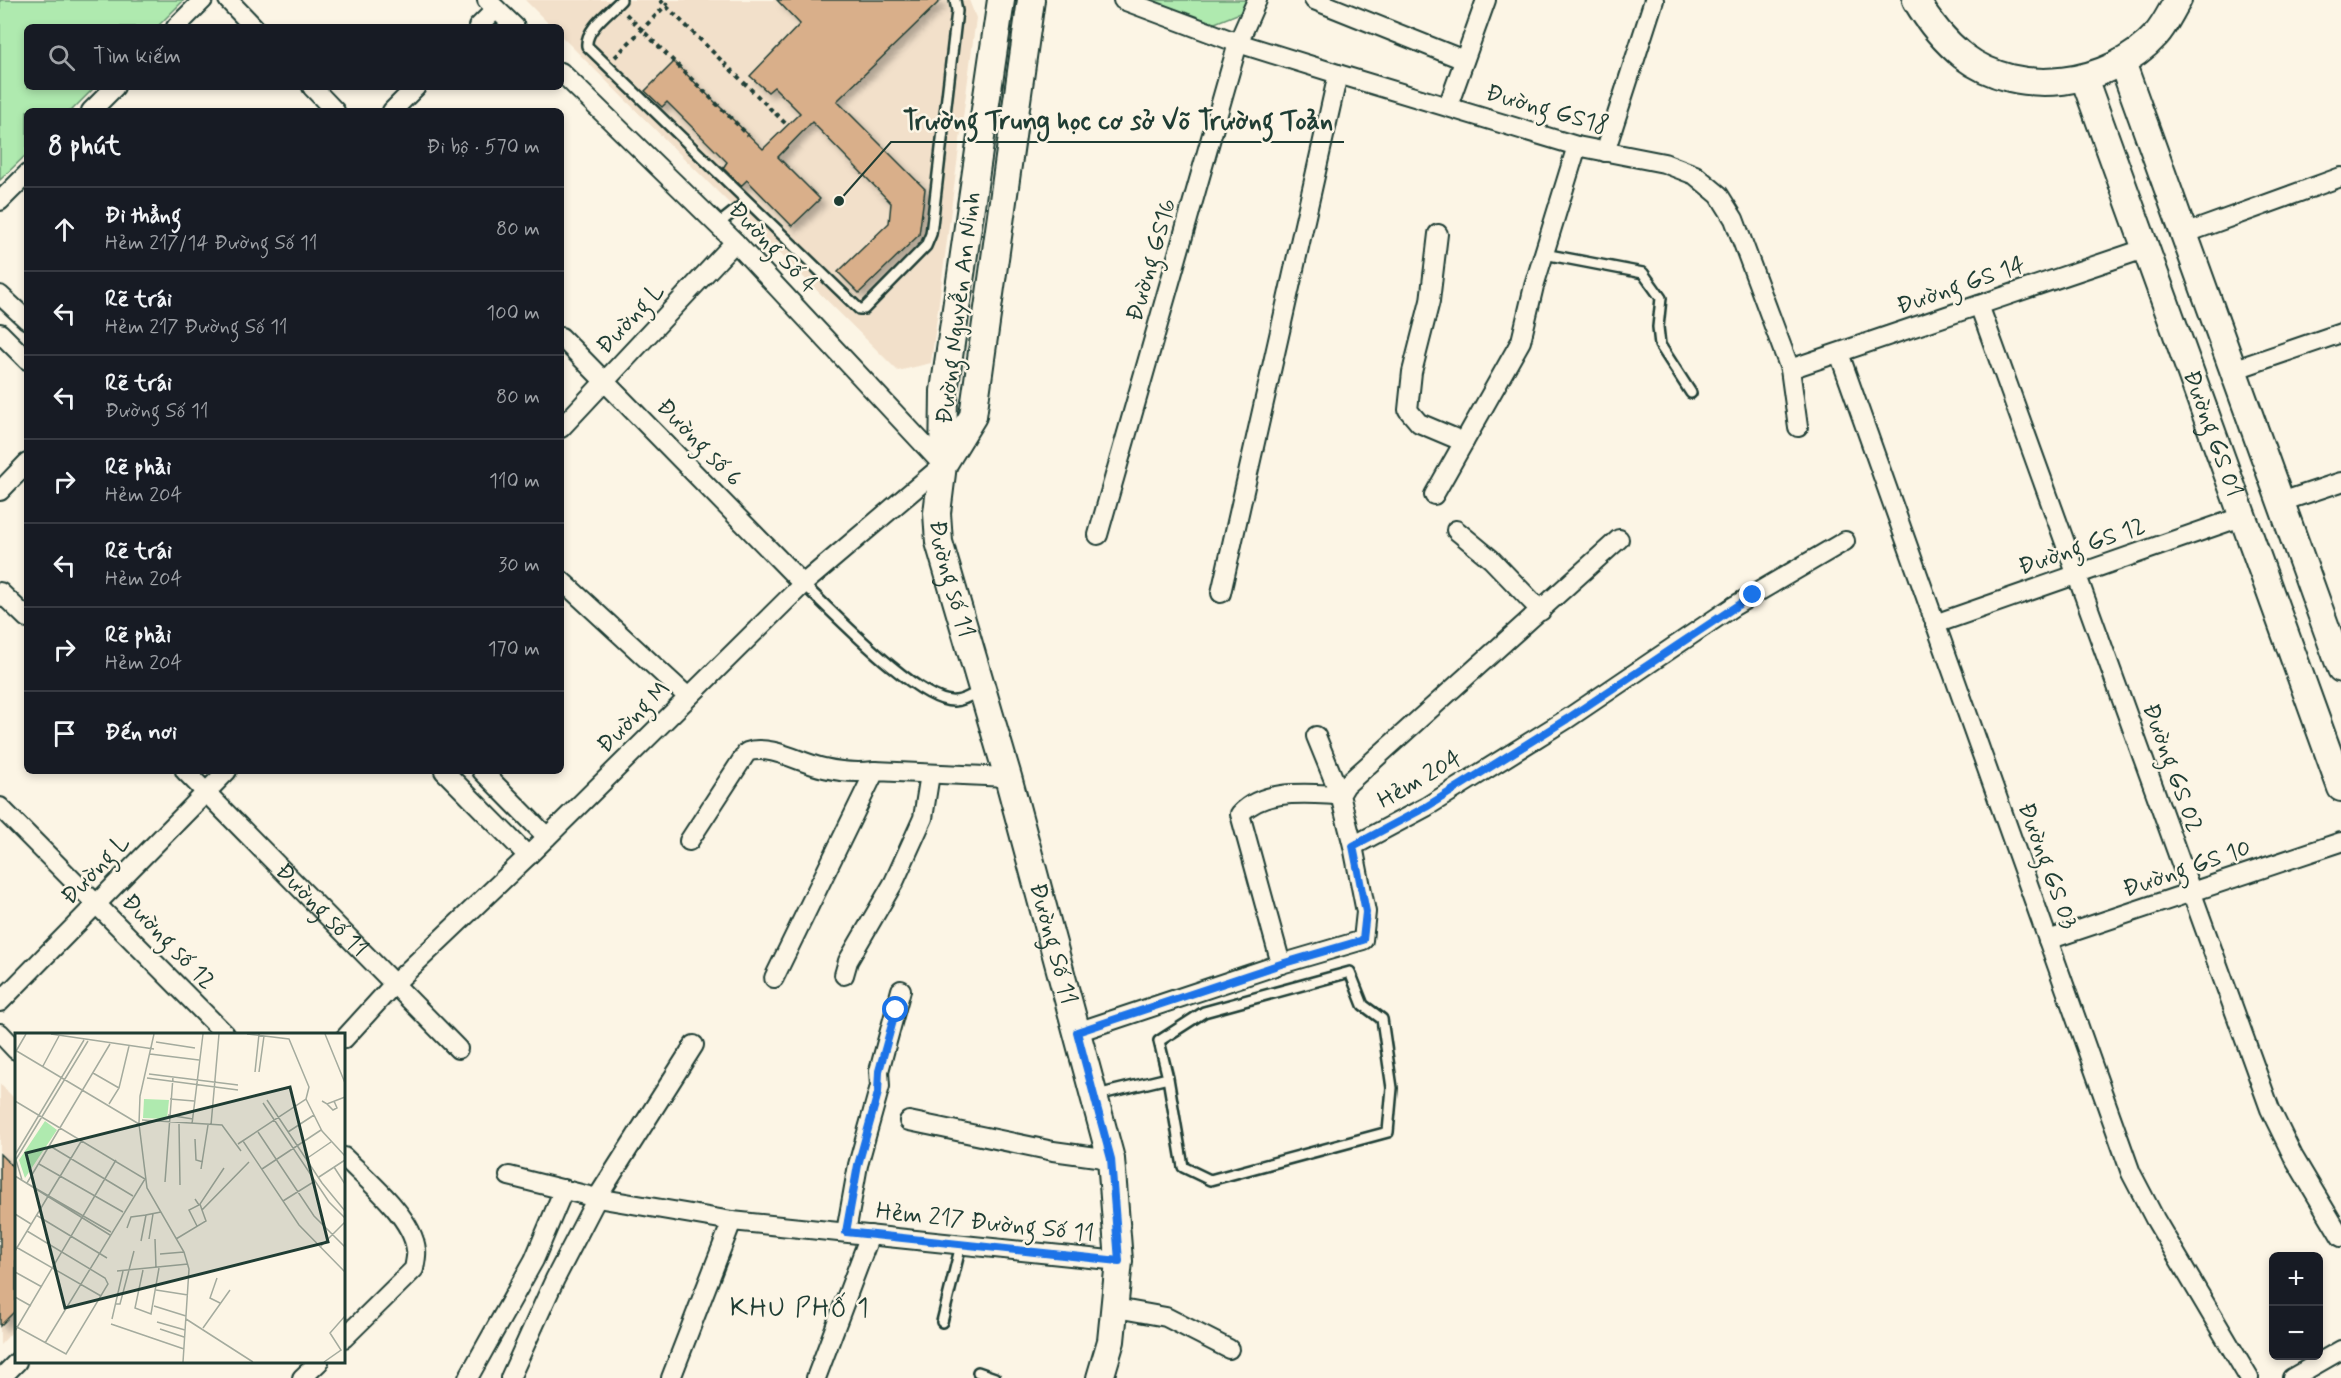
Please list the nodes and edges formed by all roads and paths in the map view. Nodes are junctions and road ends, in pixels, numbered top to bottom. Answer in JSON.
{"nodes":[{"id":1,"x":203,"y":0,"type":"edge"},
{"id":2,"x":228,"y":0,"type":"edge"},
{"id":3,"x":660,"y":0,"type":"edge"},
{"id":4,"x":671,"y":0,"type":"edge"},
{"id":5,"x":955,"y":0,"type":"edge"},
{"id":6,"x":1001,"y":0,"type":"edge"},
{"id":7,"x":1030,"y":0,"type":"edge"},
{"id":8,"x":1123,"y":0,"type":"edge"},
{"id":9,"x":1257,"y":0,"type":"edge"},
{"id":10,"x":1314,"y":0,"type":"edge"},
{"id":11,"x":1486,"y":0,"type":"edge"},
{"id":12,"x":1654,"y":0,"type":"edge"},
{"id":13,"x":1916,"y":0,"type":"edge"},
{"id":14,"x":2178,"y":0,"type":"edge"},
{"id":15,"x":619,"y":2,"type":"edge"},
{"id":16,"x":492,"y":4,"type":"edge"},
{"id":17,"x":666,"y":5,"type":"junction"},
{"id":18,"x":179,"y":24,"type":"edge"},
{"id":19,"x":251,"y":24,"type":"edge"},
{"id":20,"x":480,"y":24,"type":"edge"},
{"id":21,"x":512,"y":24,"type":"edge"},
{"id":22,"x":641,"y":30,"type":"junction"},
{"id":23,"x":1238,"y":43,"type":"junction"},
{"id":24,"x":1464,"y":60,"type":"junction"},
{"id":25,"x":2122,"y":62,"type":"junction"},
{"id":26,"x":606,"y":66,"type":"junction"},
{"id":27,"x":1338,"y":74,"type":"junction"},
{"id":28,"x":564,"y":75,"type":"edge"},
{"id":29,"x":2084,"y":78,"type":"junction"},
{"id":30,"x":112,"y":90,"type":"edge"},
{"id":31,"x":315,"y":90,"type":"edge"},
{"id":32,"x":413,"y":90,"type":"edge"},
{"id":33,"x":1448,"y":106,"type":"junction"},
{"id":34,"x":94,"y":108,"type":"edge"},
{"id":35,"x":332,"y":108,"type":"edge"},
{"id":36,"x":395,"y":108,"type":"edge"},
{"id":37,"x":787,"y":125,"type":"dead end"},
{"id":38,"x":748,"y":135,"type":"dead end"},
{"id":39,"x":1576,"y":146,"type":"junction"},
{"id":40,"x":1605,"y":152,"type":"junction"},
{"id":41,"x":24,"y":177,"type":"edge"},
{"id":42,"x":2341,"y":177,"type":"edge"},
{"id":43,"x":0,"y":201,"type":"edge"},
{"id":44,"x":746,"y":202,"type":"junction"},
{"id":45,"x":717,"y":225,"type":"junction"},
{"id":46,"x":1438,"y":234,"type":"dead end"},
{"id":47,"x":2184,"y":234,"type":"junction"},
{"id":48,"x":735,"y":242,"type":"junction"},
{"id":49,"x":2147,"y":248,"type":"junction"},
{"id":50,"x":1544,"y":254,"type":"junction"},
{"id":51,"x":0,"y":295,"type":"edge"},
{"id":52,"x":1979,"y":305,"type":"junction"},
{"id":53,"x":24,"y":317,"type":"edge"},
{"id":54,"x":0,"y":333,"type":"edge"},
{"id":55,"x":2341,"y":333,"type":"edge"},
{"id":56,"x":564,"y":340,"type":"edge"},
{"id":57,"x":1839,"y":352,"type":"junction"},
{"id":58,"x":24,"y":357,"type":"edge"},
{"id":59,"x":1790,"y":369,"type":"junction"},
{"id":60,"x":2233,"y":370,"type":"junction"},
{"id":61,"x":606,"y":382,"type":"junction"},
{"id":62,"x":1691,"y":393,"type":"dead end"},
{"id":63,"x":564,"y":425,"type":"edge"},
{"id":64,"x":1798,"y":427,"type":"dead end"},
{"id":65,"x":1464,"y":442,"type":"junction"},
{"id":66,"x":943,"y":465,"type":"junction"},
{"id":67,"x":24,"y":466,"type":"edge"},
{"id":68,"x":2341,"y":482,"type":"edge"},
{"id":69,"x":0,"y":491,"type":"edge"},
{"id":70,"x":1434,"y":495,"type":"dead end"},
{"id":71,"x":2281,"y":502,"type":"junction"},
{"id":72,"x":2244,"y":516,"type":"junction"},
{"id":73,"x":1456,"y":530,"type":"dead end"},
{"id":74,"x":1098,"y":535,"type":"dead end"},
{"id":75,"x":1619,"y":539,"type":"dead end"},
{"id":76,"x":1845,"y":541,"type":"dead end"},
{"id":77,"x":2077,"y":575,"type":"junction"},
{"id":78,"x":564,"y":583,"type":"edge"},
{"id":79,"x":803,"y":584,"type":"junction"},
{"id":80,"x":0,"y":592,"type":"edge"},
{"id":81,"x":1221,"y":593,"type":"dead end"},
{"id":82,"x":1541,"y":611,"type":"junction"},
{"id":83,"x":24,"y":615,"type":"edge"},
{"id":84,"x":1935,"y":624,"type":"junction"},
{"id":85,"x":2335,"y":633,"type":"edge"},
{"id":86,"x":2341,"y":669,"type":"edge"},
{"id":87,"x":983,"y":690,"type":"junction"},
{"id":88,"x":688,"y":697,"type":"junction"},
{"id":89,"x":1316,"y":736,"type":"dead end"},
{"id":90,"x":875,"y":771,"type":"junction"},
{"id":91,"x":188,"y":774,"type":"edge"},
{"id":92,"x":223,"y":774,"type":"edge"},
{"id":93,"x":447,"y":774,"type":"edge"},
{"id":94,"x":485,"y":774,"type":"edge"},
{"id":95,"x":930,"y":774,"type":"junction"},
{"id":96,"x":1008,"y":777,"type":"junction"},
{"id":97,"x":2341,"y":788,"type":"edge"},
{"id":98,"x":206,"y":792,"type":"junction"},
{"id":99,"x":1340,"y":795,"type":"junction"},
{"id":100,"x":0,"y":807,"type":"edge"},
{"id":101,"x":546,"y":837,"type":"junction"},
{"id":102,"x":689,"y":841,"type":"dead end"},
{"id":103,"x":2341,"y":842,"type":"edge"},
{"id":104,"x":1353,"y":846,"type":"junction"},
{"id":105,"x":528,"y":856,"type":"junction"},
{"id":106,"x":2192,"y":892,"type":"junction"},
{"id":107,"x":98,"y":903,"type":"junction"},
{"id":108,"x":2048,"y":940,"type":"junction"},
{"id":109,"x":1281,"y":964,"type":"junction"},
{"id":110,"x":844,"y":975,"type":"dead end"},
{"id":111,"x":774,"y":978,"type":"dead end"},
{"id":112,"x":394,"y":984,"type":"junction"},
{"id":113,"x":901,"y":990,"type":"dead end"},
{"id":114,"x":0,"y":1002,"type":"edge"},
{"id":115,"x":1077,"y":1032,"type":"junction"},
{"id":116,"x":0,"y":1033,"type":"edge"},
{"id":117,"x":223,"y":1033,"type":"edge"},
{"id":118,"x":345,"y":1038,"type":"edge"},
{"id":119,"x":694,"y":1045,"type":"dead end"},
{"id":120,"x":15,"y":1049,"type":"edge"},
{"id":121,"x":458,"y":1049,"type":"dead end"},
{"id":122,"x":1168,"y":1078,"type":"junction"},
{"id":123,"x":1094,"y":1095,"type":"junction"},
{"id":124,"x":909,"y":1121,"type":"dead end"},
{"id":125,"x":345,"y":1158,"type":"edge"},
{"id":126,"x":1111,"y":1159,"type":"junction"},
{"id":127,"x":509,"y":1176,"type":"dead end"},
{"id":128,"x":564,"y":1189,"type":"junction"},
{"id":129,"x":597,"y":1198,"type":"junction"},
{"id":130,"x":732,"y":1221,"type":"junction"},
{"id":131,"x":846,"y":1232,"type":"junction"},
{"id":132,"x":870,"y":1235,"type":"junction"},
{"id":133,"x":2341,"y":1237,"type":"edge"},
{"id":134,"x":961,"y":1245,"type":"junction"},
{"id":135,"x":1119,"y":1261,"type":"junction"},
{"id":136,"x":1116,"y":1308,"type":"junction"},
{"id":137,"x":942,"y":1322,"type":"dead end"},
{"id":138,"x":345,"y":1337,"type":"edge"},
{"id":139,"x":1228,"y":1349,"type":"dead end"},
{"id":140,"x":2341,"y":1350,"type":"edge"},
{"id":141,"x":16,"y":1363,"type":"edge"},
{"id":142,"x":318,"y":1363,"type":"edge"},
{"id":143,"x":978,"y":1372,"type":"dead end"},
{"id":144,"x":1,"y":1378,"type":"edge"},
{"id":145,"x":302,"y":1378,"type":"edge"},
{"id":146,"x":468,"y":1378,"type":"edge"},
{"id":147,"x":510,"y":1378,"type":"edge"},
{"id":148,"x":671,"y":1378,"type":"edge"},
{"id":149,"x":816,"y":1378,"type":"edge"},
{"id":150,"x":994,"y":1378,"type":"edge"},
{"id":151,"x":1100,"y":1378,"type":"edge"},
{"id":152,"x":2249,"y":1378,"type":"edge"},
{"id":153,"x":2292,"y":1378,"type":"edge"}],
"edges":[{"from":1,"to":18,"type":"street"},
{"from":2,"to":19,"type":"street"},
{"from":3,"to":17,"type":"path"},
{"from":4,"to":17,"type":"path"},
{"from":5,"to":44,"type":"lane"},
{"from":6,"to":66,"type":"main road","name":"Đường Nguyễn An Ninh"},
{"from":7,"to":66,"type":"main road","name":"Đường Nguyễn An Ninh"},
{"from":8,"to":23,"type":"street","name":"Đường GS18"},
{"from":9,"to":23,"type":"street","name":"Đường GS16"},
{"from":10,"to":24,"type":"street"},
{"from":11,"to":24,"type":"street"},
{"from":12,"to":40,"type":"street"},
{"from":13,"to":29,"type":"main road"},
{"from":14,"to":25,"type":"main road"},
{"from":15,"to":22,"type":"path"},
{"from":15,"to":26,"type":"lane"},
{"from":16,"to":20,"type":"street"},
{"from":16,"to":21,"type":"street"},
{"from":17,"to":22,"type":"path"},
{"from":17,"to":37,"type":"path"},
{"from":22,"to":26,"type":"path"},
{"from":22,"to":38,"type":"path"},
{"from":23,"to":27,"type":"street","name":"Đường GS18"},
{"from":23,"to":74,"type":"street","name":"Đường GS16"},
{"from":24,"to":33,"type":"street"},
{"from":25,"to":29,"type":"main road"},
{"from":25,"to":47,"type":"main road","name":"Đường GS 01"},
{"from":26,"to":44,"type":"lane"},
{"from":27,"to":33,"type":"street","name":"Đường GS18"},
{"from":27,"to":81,"type":"street"},
{"from":28,"to":45,"type":"street","name":"Đường Số 4"},
{"from":29,"to":49,"type":"main road","name":"Đường GS 01"},
{"from":30,"to":34,"type":"street"},
{"from":31,"to":35,"type":"street"},
{"from":32,"to":36,"type":"street"},
{"from":33,"to":39,"type":"street","name":"Đường GS18"},
{"from":39,"to":40,"type":"street","name":"Đường GS18"},
{"from":39,"to":50,"type":"street"},
{"from":40,"to":59,"type":"street","name":"Đường GS18"},
{"from":41,"to":43,"type":"street"},
{"from":42,"to":47,"type":"street"},
{"from":44,"to":45,"type":"lane"},
{"from":45,"to":48,"type":"street","name":"Đường Số 4"},
{"from":46,"to":65,"type":"street"},
{"from":47,"to":49,"type":"main road"},
{"from":47,"to":60,"type":"main road","name":"Đường GS 01"},
{"from":48,"to":61,"type":"street","name":"Đường L"},
{"from":48,"to":66,"type":"street","name":"Đường Số 4"},
{"from":49,"to":52,"type":"street","name":"Đường GS 14"},
{"from":49,"to":72,"type":"main road","name":"Đường GS 01"},
{"from":50,"to":62,"type":"lane"},
{"from":50,"to":65,"type":"street"},
{"from":51,"to":53,"type":"street"},
{"from":52,"to":57,"type":"street","name":"Đường GS 14"},
{"from":52,"to":77,"type":"street","name":"Đường GS 02"},
{"from":54,"to":58,"type":"street"},
{"from":55,"to":60,"type":"street"},
{"from":56,"to":61,"type":"street","name":"Đường số 6"},
{"from":57,"to":59,"type":"street","name":"Đường GS 14"},
{"from":57,"to":84,"type":"street","name":"Đường GS 03"},
{"from":59,"to":64,"type":"street","name":"Đường GS18"},
{"from":60,"to":71,"type":"main road","name":"Đường GS 01"},
{"from":61,"to":63,"type":"street","name":"Đường L"},
{"from":61,"to":79,"type":"street","name":"Đường số 6"},
{"from":65,"to":70,"type":"street"},
{"from":66,"to":79,"type":"street","name":"Đường M"},
{"from":66,"to":87,"type":"main road","name":"Đường số 11"},
{"from":67,"to":69,"type":"street"},
{"from":68,"to":71,"type":"street"},
{"from":71,"to":72,"type":"main road"},
{"from":71,"to":85,"type":"main road","name":"Đường GS 01"},
{"from":72,"to":77,"type":"street","name":"Đường GS 12"},
{"from":72,"to":97,"type":"main road","name":"Đường GS 01"},
{"from":73,"to":82,"type":"street"},
{"from":75,"to":82,"type":"street"},
{"from":76,"to":104,"type":"street","name":"Hẻm 204"},
{"from":77,"to":84,"type":"street","name":"Đường GS 12"},
{"from":77,"to":106,"type":"street","name":"Đường GS 02"},
{"from":78,"to":88,"type":"street"},
{"from":79,"to":87,"type":"lane"},
{"from":79,"to":88,"type":"street","name":"Đường M"},
{"from":80,"to":83,"type":"street"},
{"from":82,"to":99,"type":"street"},
{"from":84,"to":108,"type":"street","name":"Đường GS 03"},
{"from":85,"to":86,"type":"main road","name":"Đường GS 01"},
{"from":87,"to":96,"type":"main road","name":"Đường Số 11"},
{"from":88,"to":101,"type":"street","name":"Đường M"},
{"from":89,"to":99,"type":"street"},
{"from":90,"to":95,"type":"street"},
{"from":90,"to":102,"type":"street"},
{"from":90,"to":111,"type":"street"},
{"from":91,"to":98,"type":"street","name":"Đường số 11"},
{"from":92,"to":98,"type":"street","name":"Đường L"},
{"from":93,"to":105,"type":"street"},
{"from":94,"to":101,"type":"street"},
{"from":95,"to":96,"type":"street"},
{"from":95,"to":110,"type":"street"},
{"from":96,"to":115,"type":"main road","name":"Đường Số 11"},
{"from":98,"to":107,"type":"street","name":"Đường L"},
{"from":98,"to":112,"type":"street","name":"Đường số 11"},
{"from":99,"to":104,"type":"street"},
{"from":99,"to":109,"type":"street"},
{"from":100,"to":107,"type":"street","name":"Đường số 12"},
{"from":101,"to":105,"type":"street","name":"Đường M"},
{"from":103,"to":106,"type":"street","name":"Đường GS 10"},
{"from":104,"to":109,"type":"street"},
{"from":105,"to":112,"type":"street","name":"Đường M"},
{"from":106,"to":108,"type":"street","name":"Đường GS 10"},
{"from":106,"to":133,"type":"street","name":"Đường GS 02"},
{"from":107,"to":114,"type":"street","name":"Đường L"},
{"from":107,"to":117,"type":"street","name":"Đường số 12"},
{"from":108,"to":152,"type":"street","name":"Đường GS 03"},
{"from":109,"to":115,"type":"street"},
{"from":112,"to":118,"type":"street","name":"Đường M"},
{"from":112,"to":121,"type":"street","name":"Đường số 11"},
{"from":113,"to":131,"type":"street"},
{"from":115,"to":123,"type":"main road","name":"Đường Số 11"},
{"from":116,"to":120,"type":"street"},
{"from":119,"to":129,"type":"street"},
{"from":122,"to":122,"type":"lane"},
{"from":122,"to":123,"type":"lane"},
{"from":123,"to":126,"type":"main road","name":"Đường Số 11"},
{"from":124,"to":126,"type":"street"},
{"from":125,"to":138,"type":"street"},
{"from":126,"to":135,"type":"main road","name":"Đường Số 11"},
{"from":127,"to":128,"type":"street","name":"Hẻm 217 Đường Số 11"},
{"from":128,"to":129,"type":"street","name":"Hẻm 217 Đường Số 11"},
{"from":128,"to":146,"type":"street"},
{"from":129,"to":130,"type":"street","name":"Hẻm 217 Đường Số 11"},
{"from":129,"to":147,"type":"street"},
{"from":130,"to":131,"type":"street","name":"Hẻm 217 Đường Số 11"},
{"from":130,"to":148,"type":"street"},
{"from":131,"to":132,"type":"street","name":"Hẻm 217 Đường Số 11"},
{"from":132,"to":134,"type":"street","name":"Hẻm 217 Đường Số 11"},
{"from":132,"to":149,"type":"street"},
{"from":134,"to":135,"type":"street","name":"Hẻm 217 Đường Số 11"},
{"from":134,"to":137,"type":"lane"},
{"from":135,"to":136,"type":"main road","name":"Đường Số 11"},
{"from":136,"to":139,"type":"street"},
{"from":136,"to":151,"type":"main road","name":"Đường Số 11"},
{"from":140,"to":153,"type":"street"},
{"from":141,"to":144,"type":"street"},
{"from":142,"to":145,"type":"street"},
{"from":143,"to":150,"type":"lane"}]}
